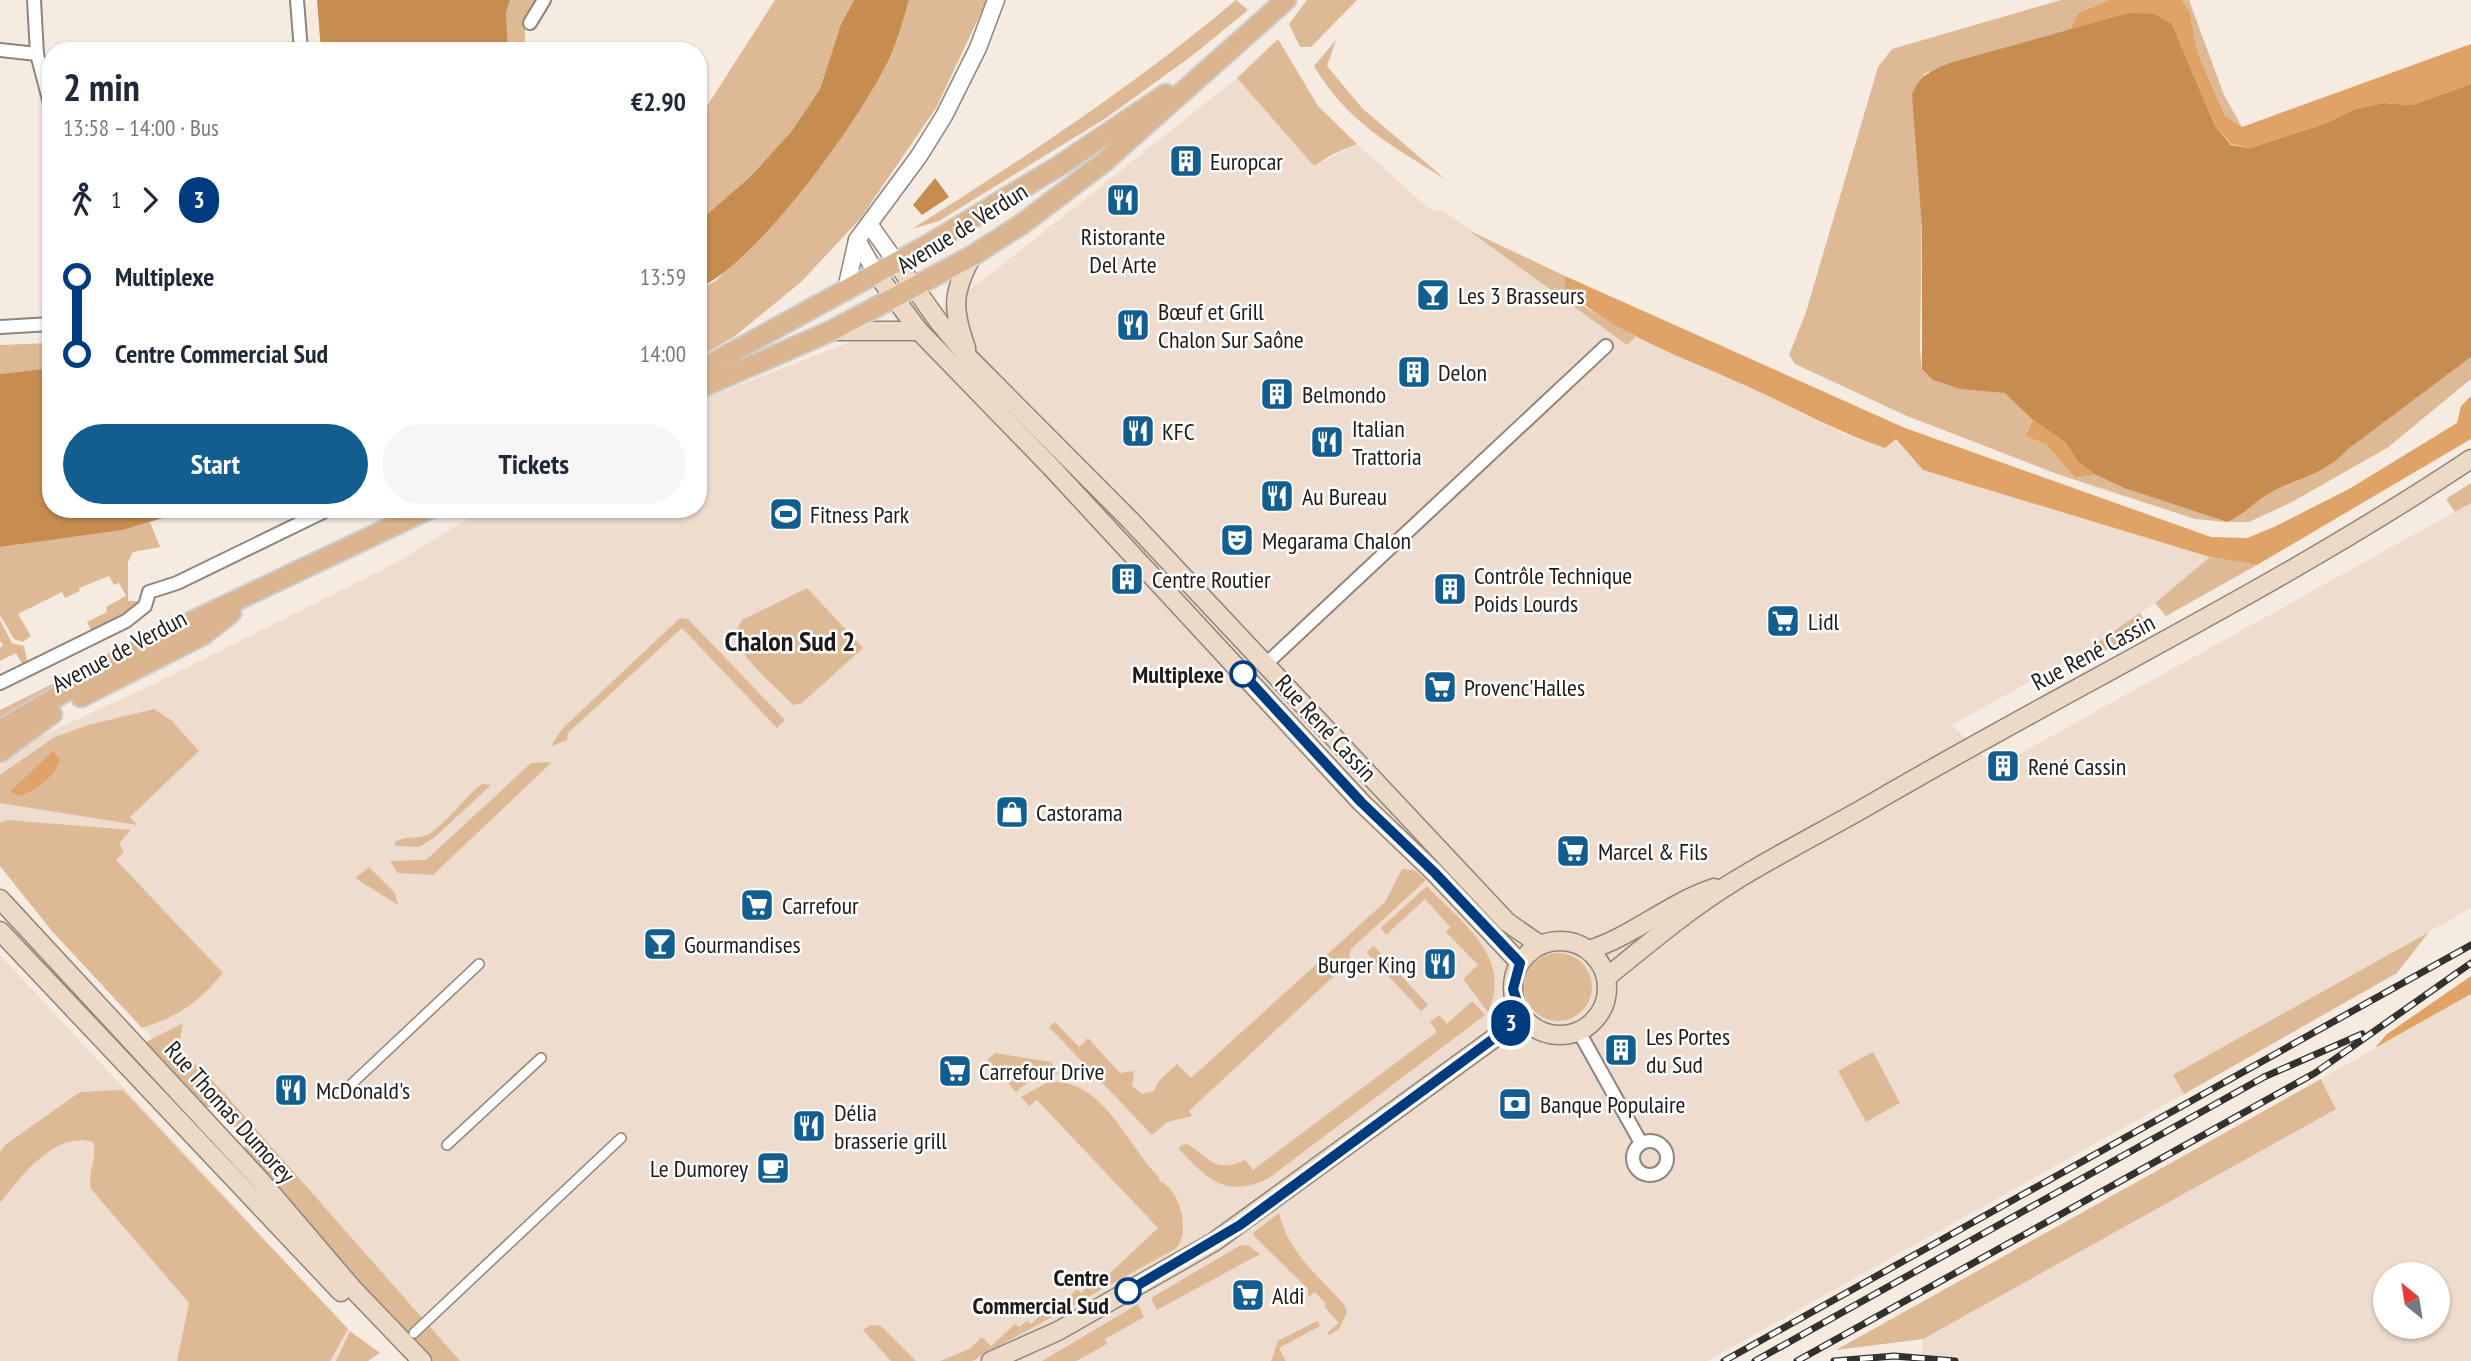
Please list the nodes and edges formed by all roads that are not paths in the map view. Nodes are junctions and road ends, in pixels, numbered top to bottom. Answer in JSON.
{"nodes":[{"id":1,"x":34,"y":0,"type":"edge"},
{"id":2,"x":297,"y":0,"type":"edge"},
{"id":3,"x":544,"y":0,"type":"edge"},
{"id":4,"x":996,"y":0,"type":"edge"},
{"id":5,"x":1275,"y":3,"type":"edge"},
{"id":6,"x":530,"y":23,"type":"dead end"},
{"id":7,"x":300,"y":42,"type":"edge"},
{"id":8,"x":0,"y":50,"type":"edge"},
{"id":9,"x":37,"y":54,"type":"junction"},
{"id":10,"x":1219,"y":58,"type":"junction"},
{"id":11,"x":42,"y":73,"type":"edge"},
{"id":12,"x":869,"y":224,"type":"junction"},
{"id":13,"x":857,"y":240,"type":"junction"},
{"id":14,"x":972,"y":256,"type":"junction"},
{"id":15,"x":896,"y":262,"type":"junction"},
{"id":16,"x":876,"y":273,"type":"junction"},
{"id":17,"x":914,"y":288,"type":"junction"},
{"id":18,"x":846,"y":289,"type":"junction"},
{"id":19,"x":894,"y":298,"type":"junction"},
{"id":20,"x":42,"y":325,"type":"edge"},
{"id":21,"x":0,"y":327,"type":"edge"},
{"id":22,"x":831,"y":331,"type":"junction"},
{"id":23,"x":919,"y":331,"type":"junction"},
{"id":24,"x":1606,"y":346,"type":"dead end"},
{"id":25,"x":969,"y":358,"type":"junction"},
{"id":26,"x":707,"y":366,"type":"edge"},
{"id":27,"x":707,"y":385,"type":"edge"},
{"id":28,"x":2471,"y":458,"type":"edge"},
{"id":29,"x":1051,"y":467,"type":"junction"},
{"id":30,"x":310,"y":518,"type":"edge"},
{"id":31,"x":410,"y":518,"type":"edge"},
{"id":32,"x":1130,"y":520,"type":"junction"},
{"id":33,"x":260,"y":591,"type":"junction"},
{"id":34,"x":1202,"y":630,"type":"junction"},
{"id":35,"x":1265,"y":665,"type":"junction"},
{"id":36,"x":0,"y":683,"type":"edge"},
{"id":37,"x":0,"y":730,"type":"edge"},
{"id":38,"x":0,"y":752,"type":"edge"},
{"id":39,"x":1734,"y":882,"type":"junction"},
{"id":40,"x":0,"y":899,"type":"edge"},
{"id":41,"x":0,"y":931,"type":"edge"},
{"id":42,"x":1540,"y":945,"type":"junction"},
{"id":43,"x":1589,"y":950,"type":"junction"},
{"id":44,"x":1520,"y":963,"type":"junction"},
{"id":45,"x":479,"y":964,"type":"dead end"},
{"id":46,"x":1607,"y":978,"type":"junction"},
{"id":47,"x":1521,"y":1014,"type":"junction"},
{"id":48,"x":1578,"y":1032,"type":"junction"},
{"id":49,"x":541,"y":1058,"type":"dead end"},
{"id":50,"x":341,"y":1094,"type":"dead end"},
{"id":51,"x":621,"y":1138,"type":"dead end"},
{"id":52,"x":1640,"y":1143,"type":"dead end"},
{"id":53,"x":447,"y":1145,"type":"dead end"},
{"id":54,"x":1058,"y":1331,"type":"junction"},
{"id":55,"x":414,"y":1333,"type":"dead end"},
{"id":56,"x":407,"y":1361,"type":"edge"},
{"id":57,"x":422,"y":1361,"type":"edge"},
{"id":58,"x":991,"y":1361,"type":"edge"},
{"id":59,"x":1017,"y":1361,"type":"edge"}],
"edges":[{"from":1,"to":9,"type":"street"},
{"from":2,"to":7,"type":"street"},
{"from":3,"to":6,"type":"street"},
{"from":4,"to":12,"type":"street"},
{"from":5,"to":10,"type":"main road","name":"Avenue de Verdun"},
{"from":8,"to":9,"type":"street"},
{"from":9,"to":11,"type":"street"},
{"from":10,"to":14,"type":"main road","name":"Avenue de Verdun"},
{"from":10,"to":15,"type":"main road","name":"Avenue de Verdun"},
{"from":12,"to":13,"type":"street"},
{"from":12,"to":15,"type":"street"},
{"from":13,"to":16,"type":"street"},
{"from":13,"to":18,"type":"street"},
{"from":14,"to":17,"type":"main road","name":"Avenue de Verdun"},
{"from":14,"to":25,"type":"main road"},
{"from":15,"to":16,"type":"main road","name":"Avenue de Verdun"},
{"from":15,"to":17,"type":"main road","name":"Rue René Cassin"},
{"from":16,"to":18,"type":"main road","name":"Avenue de Verdun"},
{"from":16,"to":19,"type":"main road","name":"Rue René Cassin"},
{"from":17,"to":19,"type":"main road","name":"Avenue de Verdun"},
{"from":17,"to":25,"type":"main road","name":"Rue René Cassin"},
{"from":18,"to":26,"type":"main road","name":"Avenue de Verdun"},
{"from":19,"to":22,"type":"main road","name":"Avenue de Verdun"},
{"from":19,"to":23,"type":"main road","name":"Rue René Cassin"},
{"from":20,"to":21,"type":"street"},
{"from":22,"to":23,"type":"main road"},
{"from":22,"to":27,"type":"main road","name":"Avenue de Verdun"},
{"from":23,"to":29,"type":"main road","name":"Rue René Cassin"},
{"from":24,"to":35,"type":"street"},
{"from":25,"to":32,"type":"main road","name":"Rue René Cassin"},
{"from":28,"to":39,"type":"main road","name":"Rue René Cassin"},
{"from":29,"to":32,"type":"main road"},
{"from":29,"to":34,"type":"main road","name":"Rue René Cassin"},
{"from":30,"to":36,"type":"street"},
{"from":31,"to":33,"type":"main road","name":"Avenue de Verdun"},
{"from":32,"to":35,"type":"main road","name":"Rue René Cassin"},
{"from":33,"to":37,"type":"main road","name":"Avenue de Verdun"},
{"from":33,"to":38,"type":"main road","name":"Avenue de Verdun"},
{"from":34,"to":35,"type":"main road"},
{"from":34,"to":44,"type":"main road","name":"Rue René Cassin"},
{"from":35,"to":42,"type":"main road","name":"Rue René Cassin"},
{"from":39,"to":43,"type":"main road","name":"Rue René Cassin"},
{"from":39,"to":46,"type":"main road","name":"Rue René Cassin"},
{"from":40,"to":57,"type":"main road","name":"Rue Thomas Dumorey"},
{"from":41,"to":56,"type":"main road","name":"Rue Thomas Dumorey"},
{"from":42,"to":43,"type":"main road"},
{"from":42,"to":44,"type":"main road"},
{"from":43,"to":46,"type":"main road"},
{"from":44,"to":47,"type":"main road"},
{"from":45,"to":50,"type":"street"},
{"from":46,"to":48,"type":"main road"},
{"from":47,"to":48,"type":"main road"},
{"from":47,"to":54,"type":"main road"},
{"from":48,"to":52,"type":"street"},
{"from":49,"to":53,"type":"street"},
{"from":51,"to":55,"type":"street"},
{"from":54,"to":58,"type":"main road"},
{"from":54,"to":59,"type":"main road"}]}
